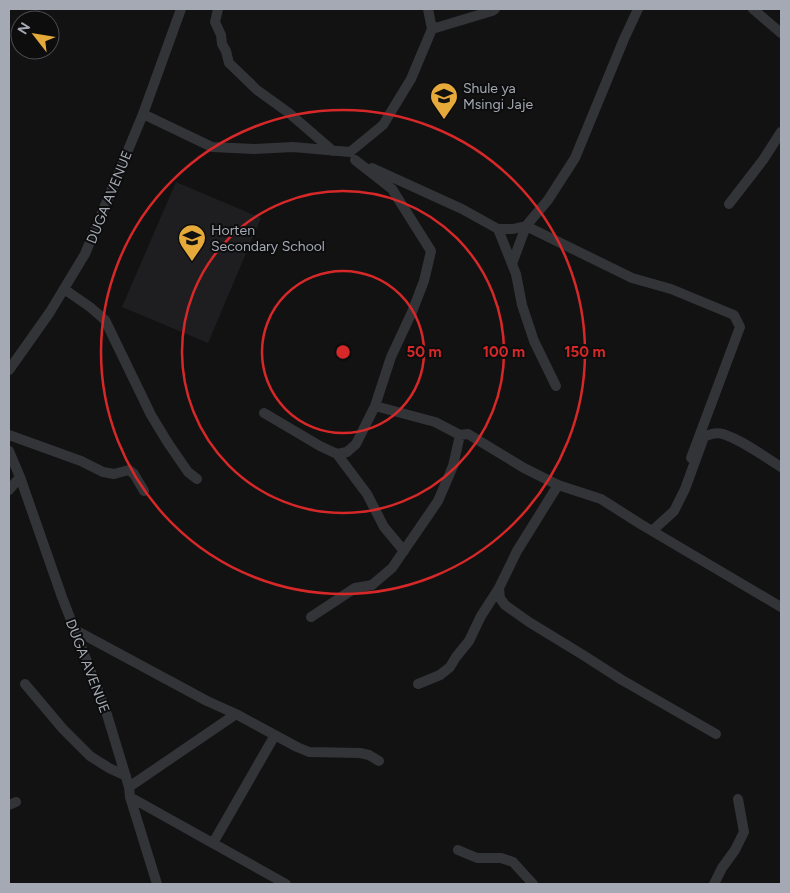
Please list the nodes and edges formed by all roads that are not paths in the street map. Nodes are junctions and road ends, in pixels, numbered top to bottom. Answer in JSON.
{"nodes":[{"id":1,"x":182,"y":9,"type":"edge"},
{"id":2,"x":218,"y":9,"type":"edge"},
{"id":3,"x":428,"y":9,"type":"edge"},
{"id":4,"x":495,"y":9,"type":"edge"},
{"id":5,"x":638,"y":9,"type":"edge"},
{"id":6,"x":753,"y":9,"type":"edge"},
{"id":7,"x":432,"y":29,"type":"junction"},
{"id":8,"x":781,"y":33,"type":"edge"},
{"id":9,"x":143,"y":114,"type":"junction"},
{"id":10,"x":781,"y":132,"type":"edge"},
{"id":11,"x":334,"y":151,"type":"junction"},
{"id":12,"x":352,"y":156,"type":"junction"},
{"id":13,"x":729,"y":204,"type":"dead end"},
{"id":14,"x":526,"y":226,"type":"junction"},
{"id":15,"x":498,"y":229,"type":"junction"},
{"id":16,"x":512,"y":264,"type":"junction"},
{"id":17,"x":64,"y":289,"type":"junction"},
{"id":18,"x":9,"y":370,"type":"edge"},
{"id":19,"x":556,"y":386,"type":"dead end"},
{"id":20,"x":375,"y":406,"type":"junction"},
{"id":21,"x":264,"y":413,"type":"dead end"},
{"id":22,"x":9,"y":435,"type":"edge"},
{"id":23,"x":460,"y":435,"type":"junction"},
{"id":24,"x":9,"y":452,"type":"edge"},
{"id":25,"x":337,"y":454,"type":"junction"},
{"id":26,"x":691,"y":458,"type":"dead end"},
{"id":27,"x":781,"y":467,"type":"edge"},
{"id":28,"x":20,"y":477,"type":"junction"},
{"id":29,"x":197,"y":479,"type":"dead end"},
{"id":30,"x":558,"y":484,"type":"junction"},
{"id":31,"x":9,"y":490,"type":"edge"},
{"id":32,"x":144,"y":491,"type":"dead end"},
{"id":33,"x":652,"y":531,"type":"junction"},
{"id":34,"x":404,"y":550,"type":"junction"},
{"id":35,"x":499,"y":588,"type":"junction"},
{"id":36,"x":781,"y":606,"type":"edge"},
{"id":37,"x":311,"y":617,"type":"dead end"},
{"id":38,"x":75,"y":630,"type":"junction"},
{"id":39,"x":25,"y":684,"type":"dead end"},
{"id":40,"x":418,"y":684,"type":"dead end"},
{"id":41,"x":236,"y":714,"type":"junction"},
{"id":42,"x":716,"y":734,"type":"dead end"},
{"id":43,"x":275,"y":735,"type":"junction"},
{"id":44,"x":379,"y":761,"type":"dead end"},
{"id":45,"x":126,"y":776,"type":"junction"},
{"id":46,"x":129,"y":792,"type":"junction"},
{"id":47,"x":738,"y":799,"type":"dead end"},
{"id":48,"x":213,"y":843,"type":"junction"},
{"id":49,"x":458,"y":850,"type":"dead end"},
{"id":50,"x":157,"y":884,"type":"edge"},
{"id":51,"x":286,"y":884,"type":"edge"},
{"id":52,"x":533,"y":884,"type":"edge"},
{"id":53,"x":714,"y":884,"type":"edge"}],
"edges":[{"from":1,"to":9,"type":"street","name":"DUGA AVENUE"},
{"from":2,"to":11,"type":"street"},
{"from":3,"to":7,"type":"street"},
{"from":4,"to":7,"type":"street"},
{"from":5,"to":14,"type":"street"},
{"from":6,"to":8,"type":"street"},
{"from":7,"to":12,"type":"street"},
{"from":9,"to":11,"type":"street"},
{"from":9,"to":17,"type":"street","name":"DUGA AVENUE"},
{"from":10,"to":13,"type":"street"},
{"from":11,"to":12,"type":"street"},
{"from":12,"to":15,"type":"street"},
{"from":12,"to":20,"type":"street"},
{"from":14,"to":15,"type":"street"},
{"from":14,"to":16,"type":"street"},
{"from":14,"to":26,"type":"street"},
{"from":15,"to":16,"type":"street"},
{"from":16,"to":19,"type":"street"},
{"from":17,"to":18,"type":"street","name":"DUGA AVENUE"},
{"from":17,"to":29,"type":"street"},
{"from":20,"to":23,"type":"street"},
{"from":20,"to":25,"type":"street"},
{"from":21,"to":25,"type":"street"},
{"from":22,"to":32,"type":"street"},
{"from":23,"to":30,"type":"street"},
{"from":23,"to":34,"type":"street"},
{"from":24,"to":28,"type":"street","name":"DUGA AVENUE"},
{"from":25,"to":34,"type":"street"},
{"from":27,"to":33,"type":"street"},
{"from":28,"to":31,"type":"street"},
{"from":28,"to":38,"type":"street","name":"DUGA AVENUE"},
{"from":30,"to":33,"type":"street"},
{"from":30,"to":35,"type":"street"},
{"from":33,"to":36,"type":"street"},
{"from":34,"to":37,"type":"street"},
{"from":35,"to":40,"type":"street"},
{"from":35,"to":42,"type":"street"},
{"from":38,"to":41,"type":"street"},
{"from":38,"to":45,"type":"street","name":"DUGA AVENUE"},
{"from":39,"to":45,"type":"street"},
{"from":41,"to":43,"type":"street"},
{"from":41,"to":46,"type":"street"},
{"from":43,"to":44,"type":"street"},
{"from":43,"to":48,"type":"street"},
{"from":45,"to":46,"type":"street","name":"DUGA AVENUE"},
{"from":46,"to":48,"type":"street"},
{"from":46,"to":50,"type":"street","name":"DUGA AVENUE"},
{"from":47,"to":53,"type":"street"},
{"from":48,"to":51,"type":"street"},
{"from":49,"to":52,"type":"street"}]}
